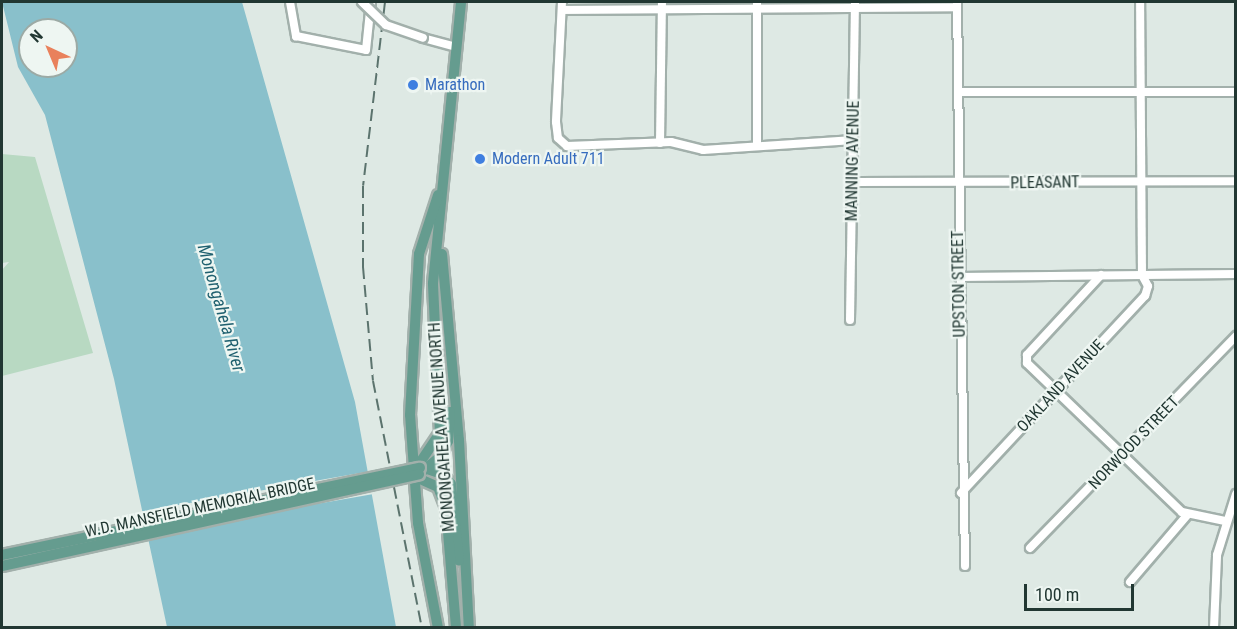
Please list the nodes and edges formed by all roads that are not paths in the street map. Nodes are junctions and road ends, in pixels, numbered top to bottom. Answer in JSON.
{"nodes":[{"id":1,"x":290,"y":2,"type":"edge"},
{"id":2,"x":362,"y":2,"type":"edge"},
{"id":3,"x":371,"y":2,"type":"edge"},
{"id":4,"x":461,"y":2,"type":"edge"},
{"id":5,"x":1140,"y":2,"type":"edge"},
{"id":6,"x":957,"y":4,"type":"edge"},
{"id":7,"x":757,"y":5,"type":"edge"},
{"id":8,"x":562,"y":6,"type":"edge"},
{"id":9,"x":662,"y":6,"type":"edge"},
{"id":10,"x":855,"y":6,"type":"edge"},
{"id":11,"x":457,"y":47,"type":"junction"},
{"id":12,"x":957,"y":92,"type":"junction"},
{"id":13,"x":1236,"y":92,"type":"edge"},
{"id":14,"x":1142,"y":93,"type":"junction"},
{"id":15,"x":854,"y":140,"type":"junction"},
{"id":16,"x":660,"y":143,"type":"junction"},
{"id":17,"x":757,"y":145,"type":"junction"},
{"id":18,"x":446,"y":166,"type":"junction"},
{"id":19,"x":1236,"y":181,"type":"edge"},
{"id":20,"x":854,"y":182,"type":"junction"},
{"id":21,"x":1142,"y":182,"type":"junction"},
{"id":22,"x":957,"y":184,"type":"junction"},
{"id":23,"x":441,"y":225,"type":"junction"},
{"id":24,"x":1236,"y":274,"type":"edge"},
{"id":25,"x":1101,"y":275,"type":"junction"},
{"id":26,"x":1142,"y":275,"type":"junction"},
{"id":27,"x":959,"y":277,"type":"junction"},
{"id":28,"x":444,"y":283,"type":"junction"},
{"id":29,"x":850,"y":320,"type":"dead end"},
{"id":30,"x":1236,"y":336,"type":"edge"},
{"id":31,"x":1056,"y":392,"type":"junction"},
{"id":32,"x":1123,"y":455,"type":"junction"},
{"id":33,"x":422,"y":471,"type":"junction"},
{"id":34,"x":403,"y":476,"type":"junction"},
{"id":35,"x":962,"y":493,"type":"junction"},
{"id":36,"x":1236,"y":494,"type":"edge"},
{"id":37,"x":1188,"y":514,"type":"junction"},
{"id":38,"x":1225,"y":521,"type":"junction"},
{"id":39,"x":1030,"y":548,"type":"dead end"},
{"id":40,"x":2,"y":555,"type":"edge"},
{"id":41,"x":2,"y":566,"type":"edge"},
{"id":42,"x":965,"y":566,"type":"dead end"},
{"id":43,"x":1130,"y":582,"type":"dead end"},
{"id":44,"x":438,"y":627,"type":"edge"},
{"id":45,"x":456,"y":627,"type":"edge"},
{"id":46,"x":463,"y":627,"type":"edge"},
{"id":47,"x":469,"y":627,"type":"edge"},
{"id":48,"x":1214,"y":627,"type":"edge"}],
"edges":[{"from":1,"to":3,"type":"street"},
{"from":2,"to":11,"type":"street","bridge":true},
{"from":4,"to":11,"type":"main road"},
{"from":5,"to":14,"type":"street","name":"OAKLAND AVENUE"},
{"from":6,"to":10,"type":"street"},
{"from":6,"to":12,"type":"street","name":"UPSTON STREET"},
{"from":7,"to":9,"type":"street"},
{"from":7,"to":10,"type":"street"},
{"from":7,"to":17,"type":"street"},
{"from":8,"to":9,"type":"street"},
{"from":8,"to":16,"type":"street"},
{"from":9,"to":16,"type":"street"},
{"from":10,"to":15,"type":"street","name":"MANNING AVENUE"},
{"from":11,"to":18,"type":"main road"},
{"from":12,"to":14,"type":"street"},
{"from":12,"to":22,"type":"street","name":"UPSTON STREET"},
{"from":13,"to":14,"type":"street"},
{"from":14,"to":21,"type":"street","name":"OAKLAND AVENUE"},
{"from":15,"to":17,"type":"street"},
{"from":15,"to":20,"type":"street","name":"MANNING AVENUE"},
{"from":16,"to":17,"type":"street"},
{"from":18,"to":23,"type":"main road"},
{"from":18,"to":44,"type":"main road","name":"MONONGAHELA AVENUE NORTH"},
{"from":19,"to":21,"type":"street","name":"PLEASANT"},
{"from":20,"to":22,"type":"street","name":"PLEASANT"},
{"from":20,"to":29,"type":"street","name":"MANNING AVENUE"},
{"from":21,"to":22,"type":"street","name":"PLEASANT"},
{"from":21,"to":26,"type":"street","name":"OAKLAND AVENUE"},
{"from":22,"to":27,"type":"street","name":"UPSTON STREET"},
{"from":23,"to":28,"type":"main road","name":"MONONGAHELA AVENUE NORTH"},
{"from":23,"to":33,"type":"main road"},
{"from":24,"to":26,"type":"street"},
{"from":25,"to":26,"type":"street"},
{"from":25,"to":27,"type":"street"},
{"from":25,"to":31,"type":"street"},
{"from":26,"to":31,"type":"street","name":"OAKLAND AVENUE"},
{"from":27,"to":35,"type":"street","name":"UPSTON STREET"},
{"from":28,"to":33,"type":"main road"},
{"from":28,"to":47,"type":"main road","name":"MONONGAHELA AVENUE NORTH"},
{"from":30,"to":32,"type":"street","name":"NORWOOD STREET"},
{"from":31,"to":32,"type":"street"},
{"from":31,"to":35,"type":"street","name":"OAKLAND AVENUE"},
{"from":32,"to":37,"type":"street"},
{"from":32,"to":39,"type":"street","name":"NORWOOD STREET"},
{"from":33,"to":34,"type":"main road","bridge":true},
{"from":33,"to":45,"type":"main road"},
{"from":33,"to":46,"type":"main road"},
{"from":34,"to":40,"type":"main road","name":"W.D. MANSFIELD MEMORIAL BRIDGE","bridge":true},
{"from":34,"to":41,"type":"main road","name":"W.D. MANSFIELD MEMORIAL BRIDGE","bridge":true},
{"from":35,"to":42,"type":"street","name":"UPSTON STREET"},
{"from":36,"to":38,"type":"street"},
{"from":37,"to":38,"type":"street"},
{"from":37,"to":43,"type":"street"},
{"from":38,"to":48,"type":"street"}]}
